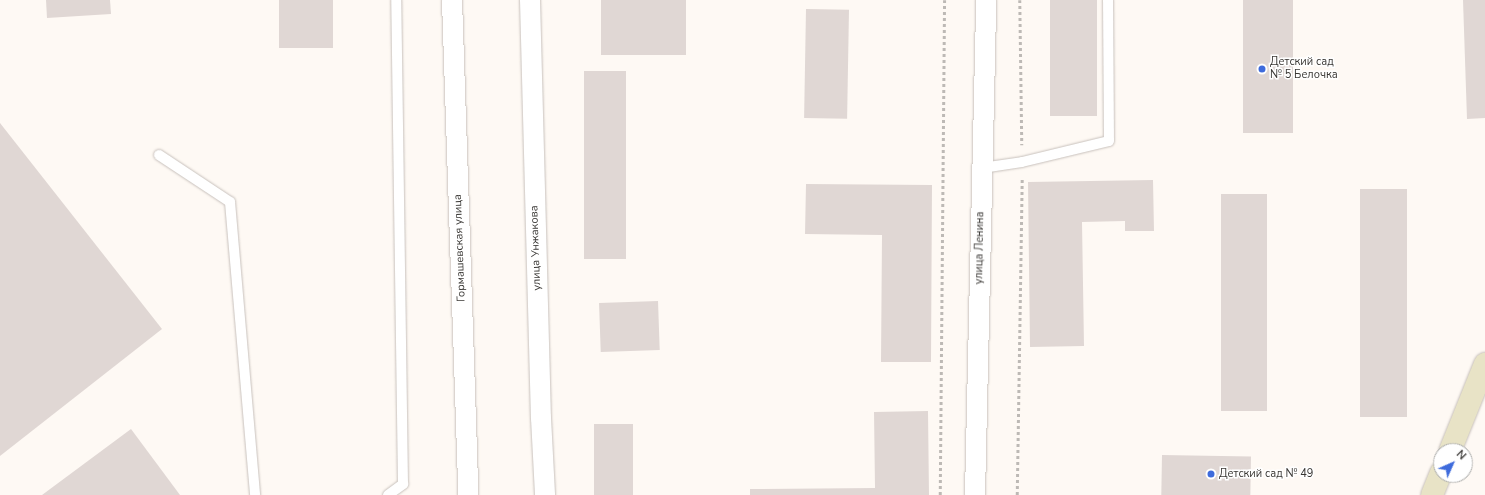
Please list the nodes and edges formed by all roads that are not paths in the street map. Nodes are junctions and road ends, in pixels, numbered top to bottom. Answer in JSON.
{"nodes":[{"id":1,"x":396,"y":0,"type":"edge"},
{"id":2,"x":452,"y":0,"type":"edge"},
{"id":3,"x":530,"y":0,"type":"edge"},
{"id":4,"x":986,"y":0,"type":"edge"},
{"id":5,"x":1108,"y":0,"type":"edge"},
{"id":6,"x":159,"y":155,"type":"dead end"},
{"id":7,"x":982,"y":168,"type":"junction"},
{"id":8,"x":1485,"y":364,"type":"edge"},
{"id":9,"x":1453,"y":443,"type":"edge"},
{"id":10,"x":1437,"y":483,"type":"edge"},
{"id":11,"x":255,"y":495,"type":"edge"},
{"id":12,"x":388,"y":495,"type":"edge"},
{"id":13,"x":468,"y":495,"type":"edge"},
{"id":14,"x":545,"y":495,"type":"edge"},
{"id":15,"x":975,"y":495,"type":"edge"},
{"id":16,"x":1432,"y":495,"type":"edge"}],
"edges":[{"from":1,"to":12,"type":"lane"},
{"from":2,"to":13,"type":"street","name":"Гормашевская улица"},
{"from":3,"to":14,"type":"street","name":"улица Унжакова"},
{"from":4,"to":7,"type":"street","name":"улица Ленина"},
{"from":5,"to":7,"type":"lane"},
{"from":6,"to":11,"type":"lane"},
{"from":7,"to":15,"type":"street","name":"улица Ленина"},
{"from":8,"to":9,"type":"main road"},
{"from":10,"to":16,"type":"main road"}]}
